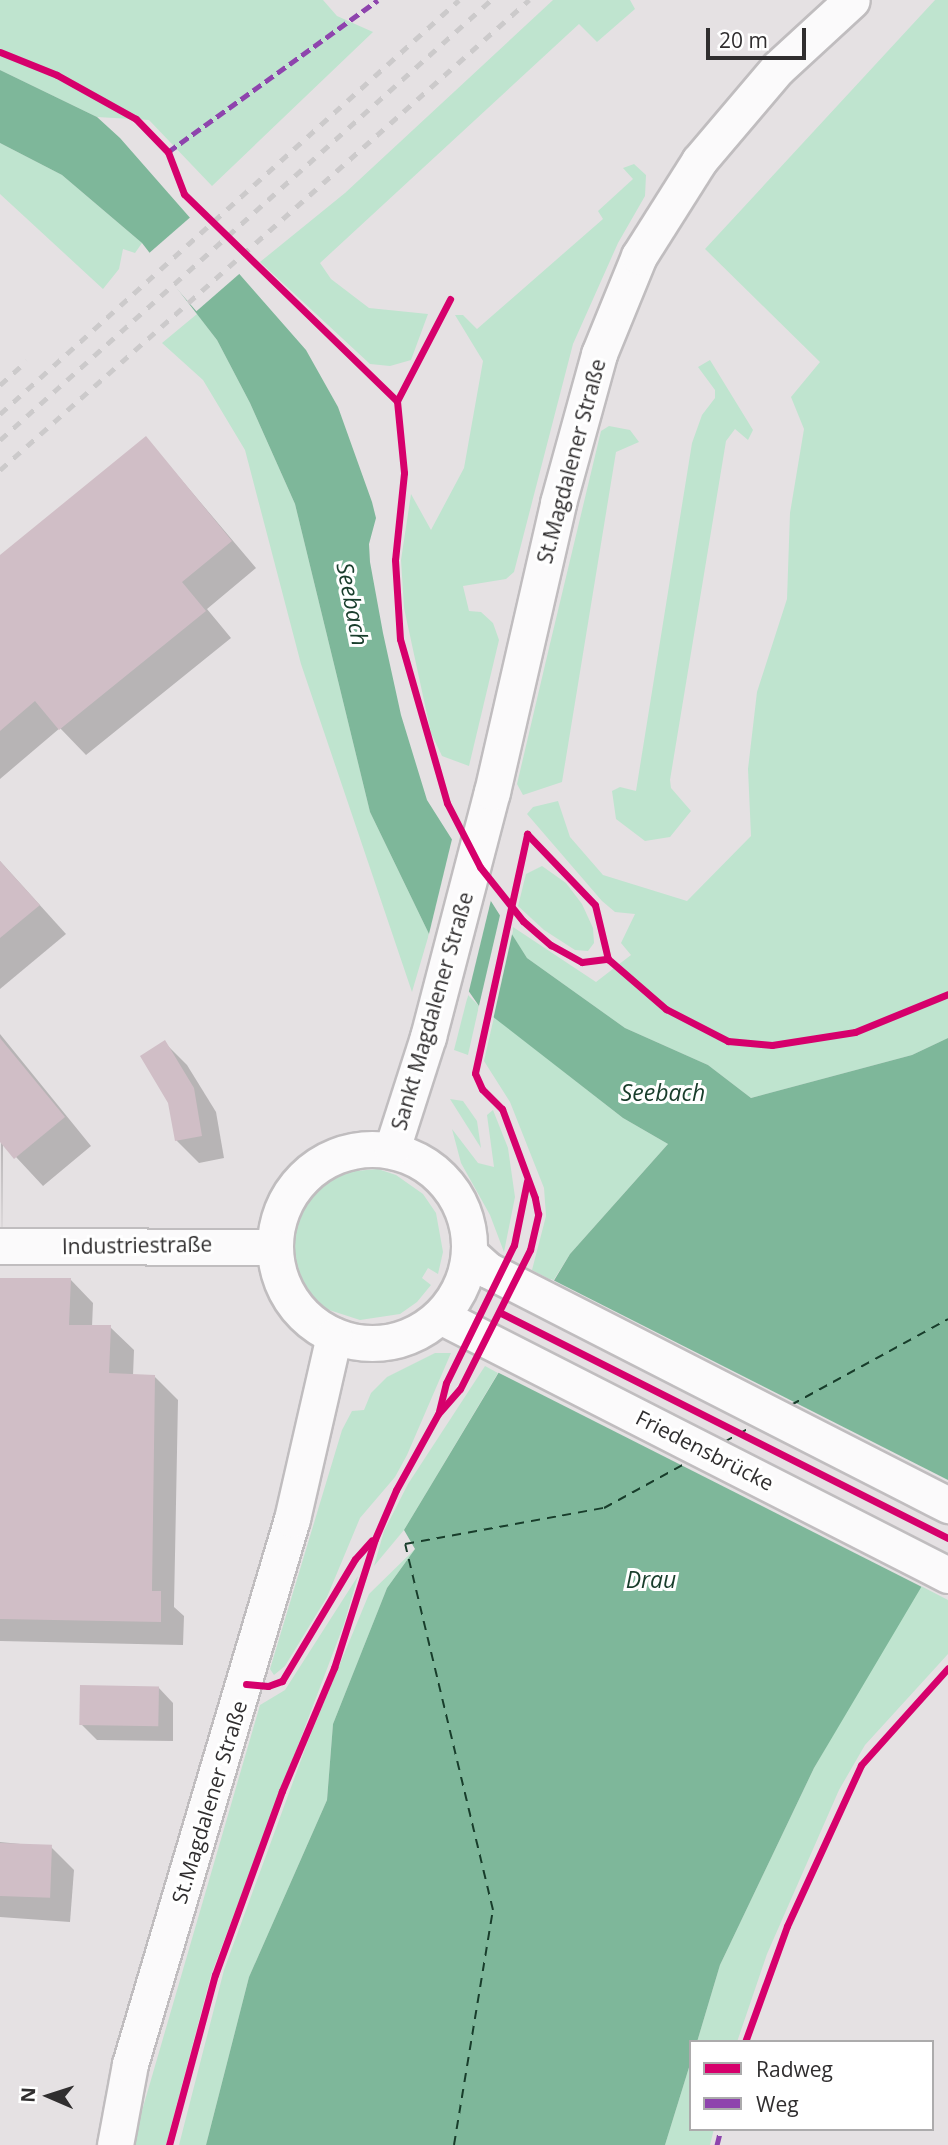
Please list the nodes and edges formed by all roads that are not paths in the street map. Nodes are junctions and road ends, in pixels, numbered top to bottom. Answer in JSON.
{"nodes":[{"id":1,"x":852,"y":0,"type":"edge"},
{"id":2,"x":492,"y":792,"type":"joint"},
{"id":3,"x":392,"y":1149,"type":"junction"},
{"id":4,"x":0,"y":1246,"type":"edge"},
{"id":5,"x":273,"y":1247,"type":"junction"},
{"id":6,"x":479,"y":1262,"type":"junction"},
{"id":7,"x":452,"y":1322,"type":"junction"},
{"id":8,"x":334,"y":1336,"type":"junction"},
{"id":9,"x":948,"y":1505,"type":"edge"},
{"id":10,"x":948,"y":1575,"type":"edge"},
{"id":11,"x":115,"y":2145,"type":"edge"}],
"edges":[{"from":1,"to":2,"type":"street","name":"St.Magdalener Straße"},
{"from":2,"to":3,"type":"street","name":"Sankt Magdalener Straße"},
{"from":3,"to":5,"type":"street"},
{"from":3,"to":6,"type":"street"},
{"from":4,"to":5,"type":"street","name":"Industriestraße"},
{"from":5,"to":8,"type":"street"},
{"from":6,"to":7,"type":"street"},
{"from":6,"to":9,"type":"street"},
{"from":7,"to":8,"type":"street"},
{"from":7,"to":10,"type":"street","name":"Friedensbrücke"},
{"from":8,"to":11,"type":"street","name":"St.Magdalener Straße"}]}
